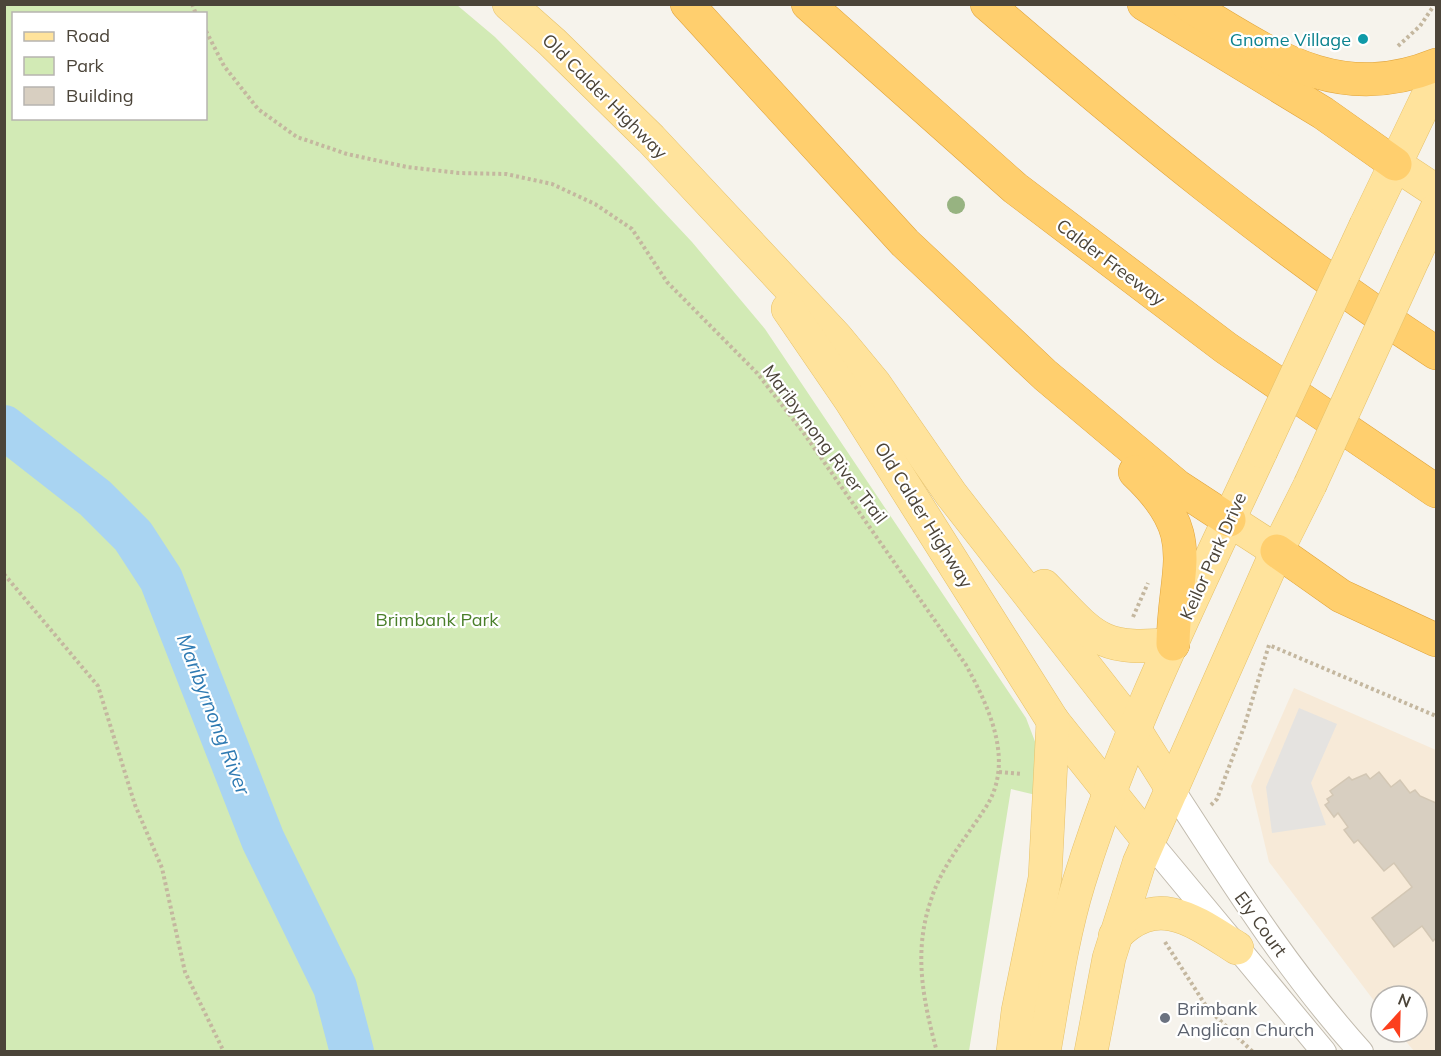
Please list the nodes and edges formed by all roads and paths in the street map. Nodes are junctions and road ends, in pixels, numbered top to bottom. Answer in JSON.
{"nodes":[{"id":1,"x":509,"y":4,"type":"edge"},
{"id":2,"x":687,"y":4,"type":"edge"},
{"id":3,"x":808,"y":4,"type":"edge"},
{"id":4,"x":987,"y":4,"type":"edge"},
{"id":5,"x":1144,"y":4,"type":"edge"},
{"id":6,"x":1187,"y":4,"type":"edge"},
{"id":7,"x":1435,"y":4,"type":"edge"},
{"id":8,"x":207,"y":33,"type":"edge"},
{"id":9,"x":1388,"y":52,"type":"dead end"},
{"id":10,"x":1437,"y":65,"type":"edge"},
{"id":11,"x":1437,"y":79,"type":"edge"},
{"id":12,"x":1395,"y":164,"type":"junction"},
{"id":13,"x":699,"y":190,"type":"junction"},
{"id":14,"x":1437,"y":190,"type":"edge"},
{"id":15,"x":1437,"y":210,"type":"edge"},
{"id":16,"x":1437,"y":353,"type":"edge"},
{"id":17,"x":1045,"y":375,"type":"junction"},
{"id":18,"x":1437,"y":491,"type":"edge"},
{"id":19,"x":951,"y":494,"type":"junction"},
{"id":20,"x":1229,"y":520,"type":"junction"},
{"id":21,"x":1277,"y":551,"type":"junction"},
{"id":22,"x":4,"y":574,"type":"edge"},
{"id":23,"x":1437,"y":640,"type":"edge"},
{"id":24,"x":1173,"y":644,"type":"junction"},
{"id":25,"x":1437,"y":716,"type":"edge"},
{"id":26,"x":1053,"y":721,"type":"junction"},
{"id":27,"x":1135,"y":730,"type":"junction"},
{"id":28,"x":1172,"y":789,"type":"junction"},
{"id":29,"x":1110,"y":792,"type":"junction"},
{"id":30,"x":1194,"y":823,"type":"junction"},
{"id":31,"x":1148,"y":840,"type":"junction"},
{"id":32,"x":1162,"y":913,"type":"junction"},
{"id":33,"x":1115,"y":936,"type":"junction"},
{"id":34,"x":1237,"y":948,"type":"junction"},
{"id":35,"x":1352,"y":1048,"type":"edge"},
{"id":36,"x":224,"y":1052,"type":"edge"},
{"id":37,"x":937,"y":1052,"type":"edge"},
{"id":38,"x":1013,"y":1052,"type":"edge"},
{"id":39,"x":1044,"y":1052,"type":"edge"},
{"id":40,"x":1092,"y":1052,"type":"edge"},
{"id":41,"x":1253,"y":1052,"type":"edge"},
{"id":42,"x":1324,"y":1052,"type":"edge"}],
"edges":[{"from":1,"to":13,"type":"main road","name":"Old Calder Highway"},
{"from":2,"to":17,"type":"highway"},
{"from":3,"to":18,"type":"highway","name":"Calder Freeway"},
{"from":4,"to":16,"type":"highway"},
{"from":5,"to":12,"type":"highway"},
{"from":6,"to":10,"type":"highway"},
{"from":7,"to":9,"type":"path"},
{"from":8,"to":37,"type":"path","name":"Maribyrnong River Trail"},
{"from":11,"to":12,"type":"main road","name":"Keilor Park Drive"},
{"from":12,"to":14,"type":"main road"},
{"from":12,"to":20,"type":"main road","name":"Keilor Park Drive","bridge":true},
{"from":13,"to":19,"type":"main road","name":"Old Calder Highway"},
{"from":13,"to":26,"type":"main road","name":"Old Calder Highway"},
{"from":15,"to":21,"type":"main road","bridge":true},
{"from":17,"to":20,"type":"highway"},
{"from":17,"to":24,"type":"highway"},
{"from":19,"to":24,"type":"main road"},
{"from":19,"to":27,"type":"main road","name":"Old Calder Highway"},
{"from":20,"to":21,"type":"main road"},
{"from":20,"to":24,"type":"main road","name":"Keilor Park Drive"},
{"from":21,"to":23,"type":"highway"},
{"from":21,"to":28,"type":"main road"},
{"from":22,"to":36,"type":"path"},
{"from":24,"to":27,"type":"main road","name":"Keilor Park Drive"},
{"from":25,"to":30,"type":"path"},
{"from":26,"to":29,"type":"main road","name":"Old Calder Highway"},
{"from":26,"to":38,"type":"main road"},
{"from":27,"to":28,"type":"main road","name":"Old Calder Highway"},
{"from":27,"to":29,"type":"main road","name":"Keilor Park Drive"},
{"from":28,"to":30,"type":"street","name":"Ely Court"},
{"from":28,"to":31,"type":"main road"},
{"from":29,"to":31,"type":"main road","name":"Old Calder Highway"},
{"from":29,"to":39,"type":"main road","name":"Keilor Park Drive"},
{"from":30,"to":35,"type":"street","name":"Ely Court"},
{"from":31,"to":33,"type":"main road"},
{"from":31,"to":34,"type":"street","name":"Ely Court"},
{"from":32,"to":33,"type":"main road"},
{"from":32,"to":34,"type":"main road"},
{"from":32,"to":41,"type":"path"},
{"from":33,"to":40,"type":"main road"},
{"from":34,"to":42,"type":"street","name":"Ely Court"}]}
